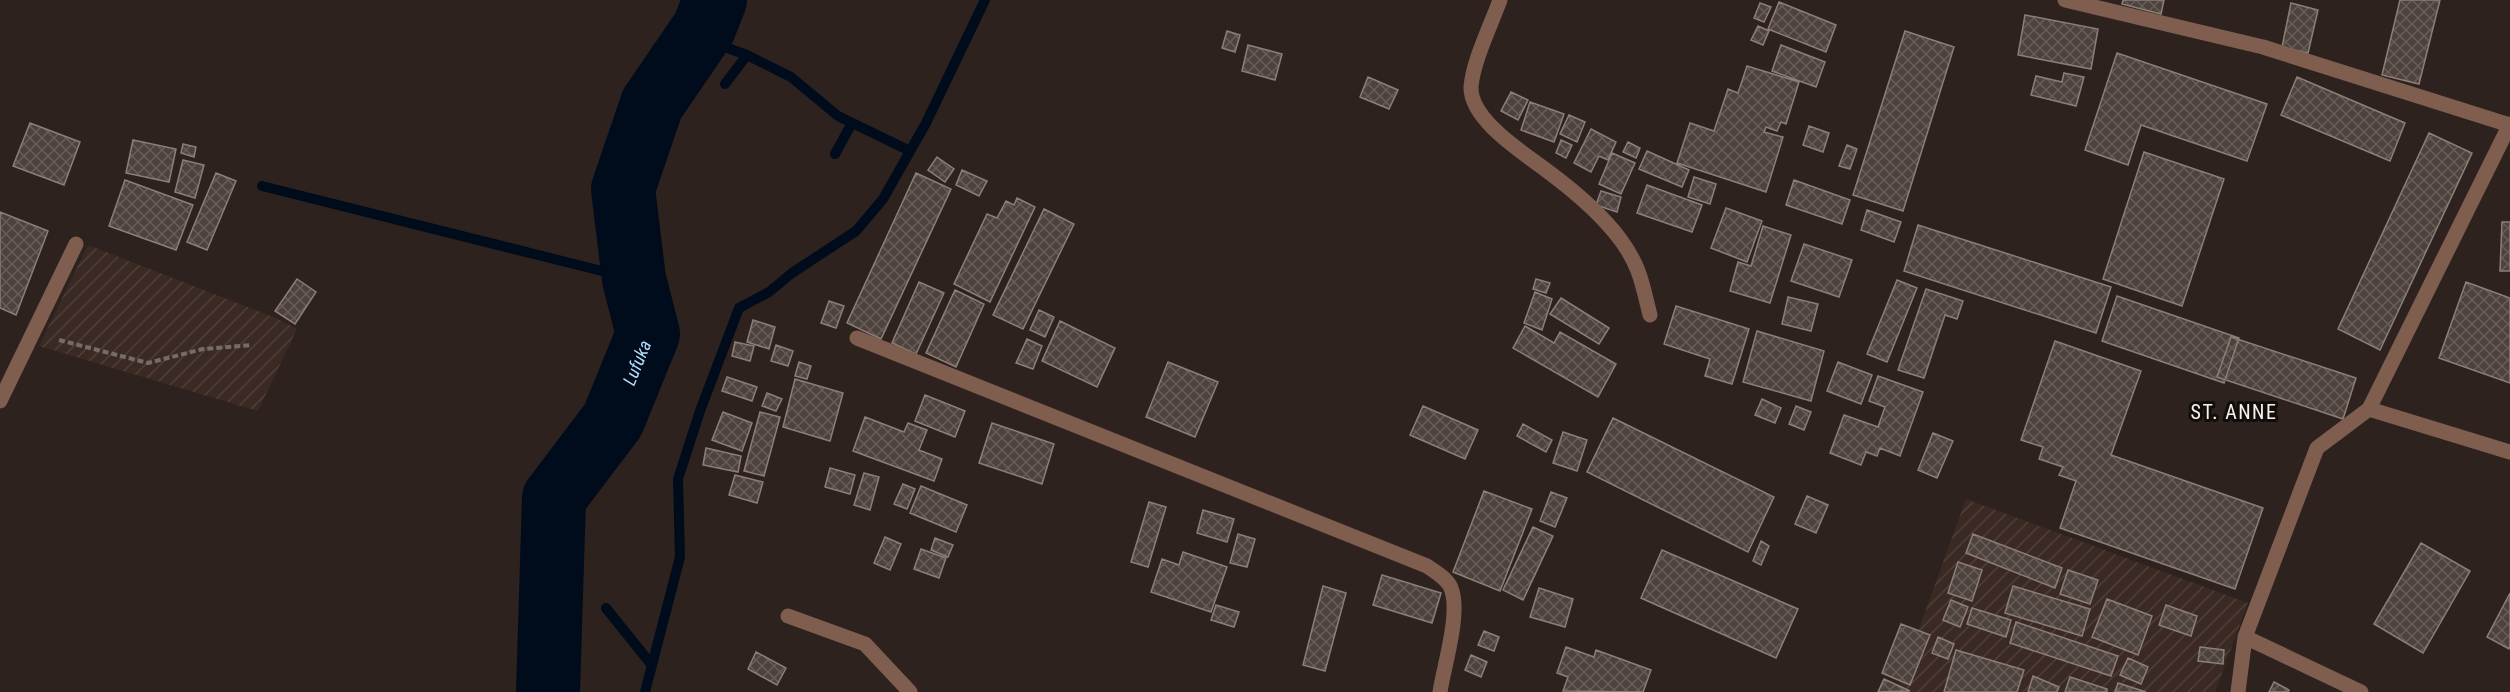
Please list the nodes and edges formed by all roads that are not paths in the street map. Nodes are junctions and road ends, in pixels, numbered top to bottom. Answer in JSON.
{"nodes":[{"id":1,"x":1500,"y":0,"type":"edge"},
{"id":2,"x":2065,"y":0,"type":"edge"},
{"id":3,"x":2510,"y":125,"type":"edge"},
{"id":4,"x":76,"y":244,"type":"dead end"},
{"id":5,"x":1650,"y":315,"type":"dead end"},
{"id":6,"x":857,"y":338,"type":"dead end"},
{"id":7,"x":0,"y":400,"type":"edge"},
{"id":8,"x":2369,"y":409,"type":"junction"},
{"id":9,"x":2510,"y":452,"type":"edge"},
{"id":10,"x":788,"y":616,"type":"dead end"},
{"id":11,"x":2245,"y":637,"type":"junction"},
{"id":12,"x":910,"y":692,"type":"edge"},
{"id":13,"x":1440,"y":692,"type":"edge"},
{"id":14,"x":2238,"y":692,"type":"edge"},
{"id":15,"x":2361,"y":692,"type":"edge"}],
"edges":[{"from":1,"to":5,"type":"street"},
{"from":2,"to":3,"type":"street"},
{"from":3,"to":8,"type":"street"},
{"from":4,"to":7,"type":"street"},
{"from":6,"to":13,"type":"street"},
{"from":8,"to":9,"type":"street"},
{"from":8,"to":11,"type":"street"},
{"from":10,"to":12,"type":"street"},
{"from":11,"to":14,"type":"street"},
{"from":11,"to":15,"type":"street"}]}
